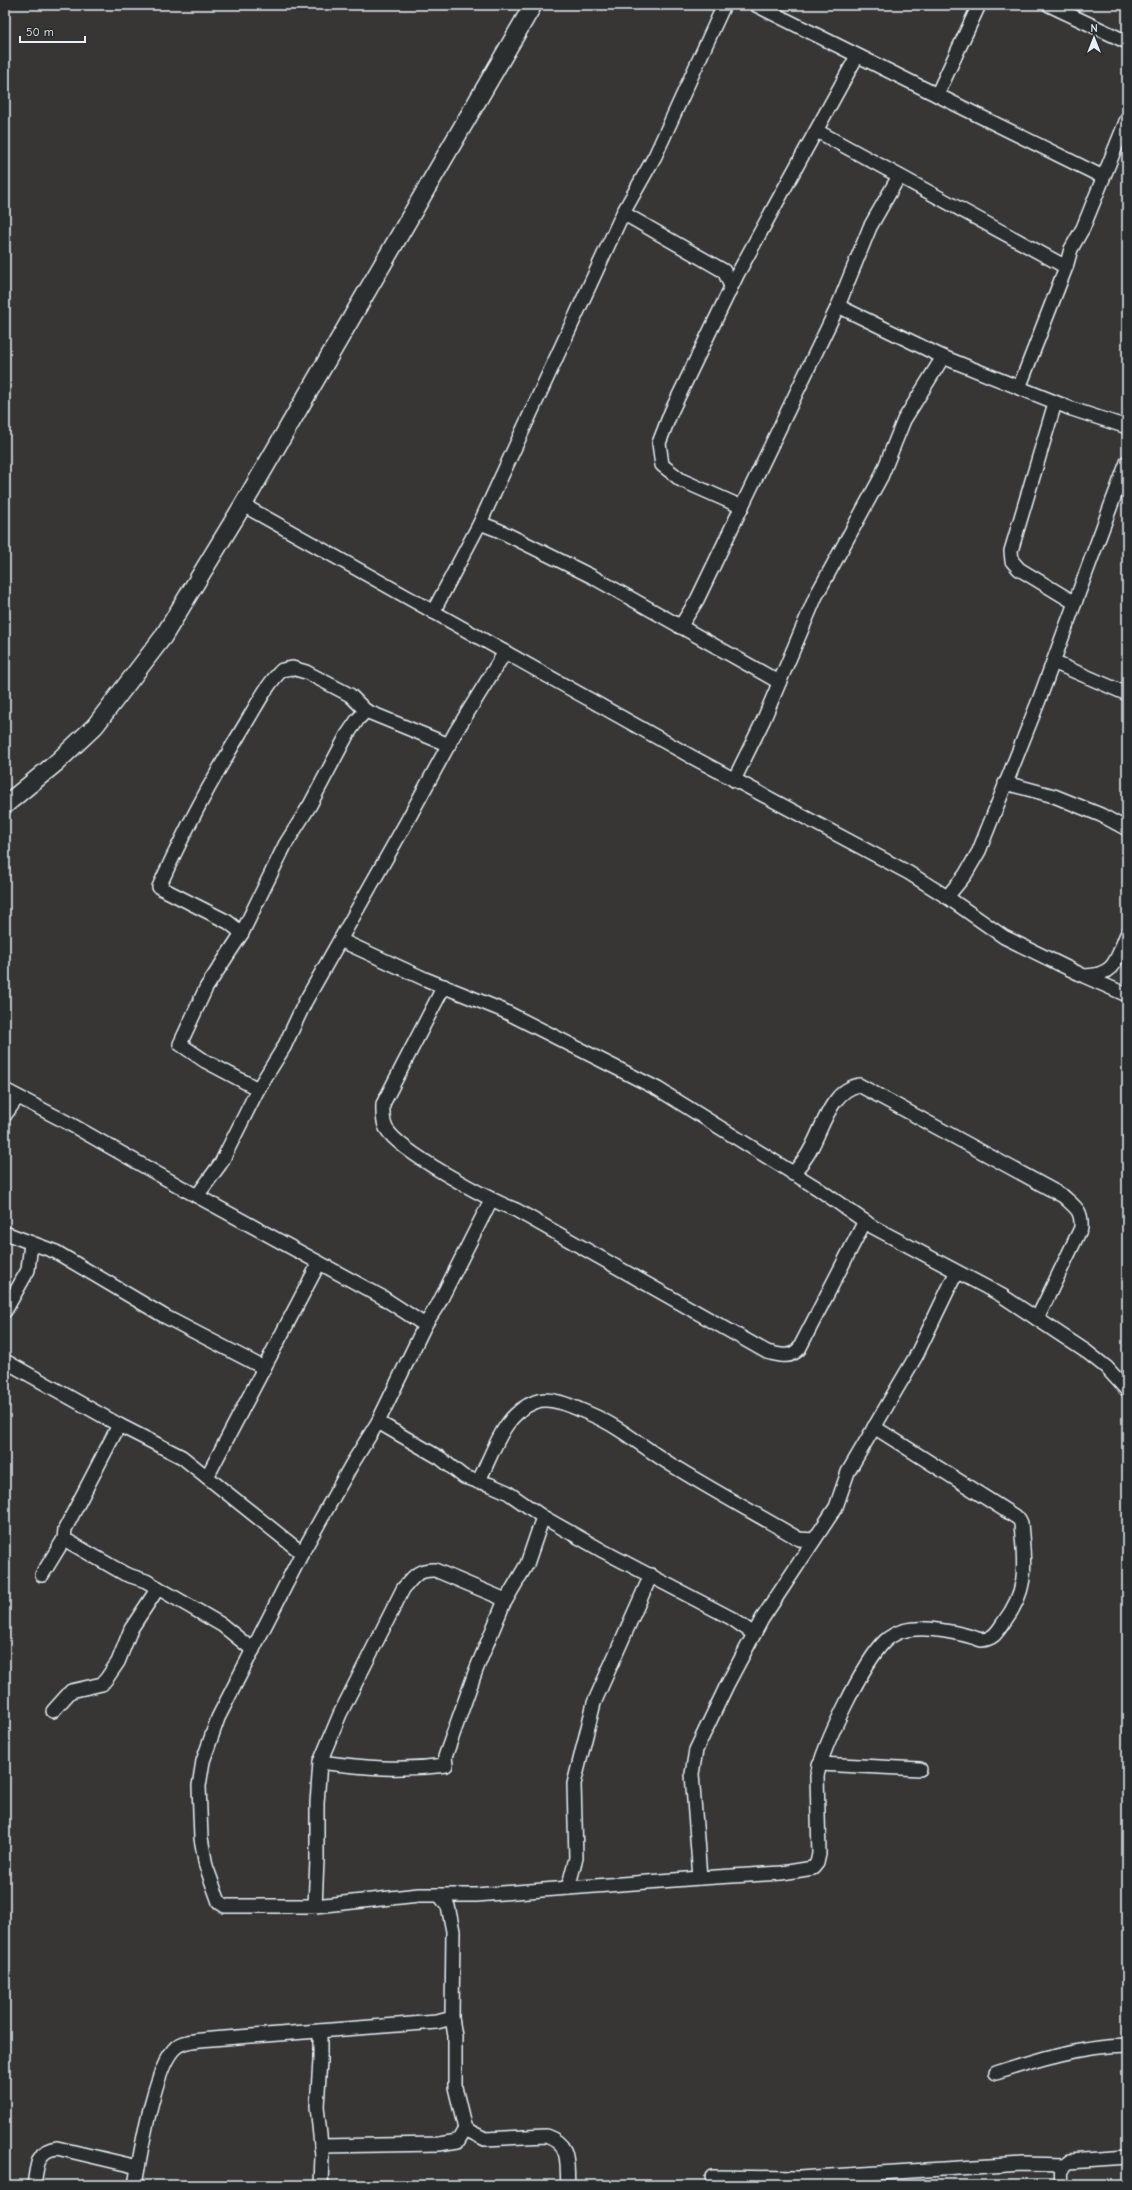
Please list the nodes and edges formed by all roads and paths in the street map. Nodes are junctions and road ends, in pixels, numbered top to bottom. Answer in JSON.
{"nodes":[{"id":1,"x":533,"y":5,"type":"edge"},
{"id":2,"x":724,"y":5,"type":"edge"},
{"id":3,"x":756,"y":5,"type":"edge"},
{"id":4,"x":979,"y":5,"type":"edge"},
{"id":5,"x":1050,"y":5,"type":"edge"},
{"id":6,"x":1127,"y":42,"type":"edge"},
{"id":7,"x":857,"y":56,"type":"junction"},
{"id":8,"x":937,"y":96,"type":"junction"},
{"id":9,"x":1127,"y":119,"type":"edge"},
{"id":10,"x":817,"y":131,"type":"junction"},
{"id":11,"x":899,"y":176,"type":"junction"},
{"id":12,"x":1103,"y":177,"type":"junction"},
{"id":13,"x":623,"y":213,"type":"junction"},
{"id":14,"x":742,"y":267,"type":"junction"},
{"id":15,"x":1066,"y":267,"type":"junction"},
{"id":16,"x":724,"y":271,"type":"junction"},
{"id":17,"x":731,"y":286,"type":"junction"},
{"id":18,"x":838,"y":306,"type":"junction"},
{"id":19,"x":944,"y":357,"type":"junction"},
{"id":20,"x":1019,"y":388,"type":"junction"},
{"id":21,"x":1056,"y":403,"type":"junction"},
{"id":22,"x":1127,"y":427,"type":"edge"},
{"id":23,"x":1127,"y":462,"type":"edge"},
{"id":24,"x":243,"y":505,"type":"junction"},
{"id":25,"x":742,"y":507,"type":"junction"},
{"id":26,"x":480,"y":524,"type":"junction"},
{"id":27,"x":1075,"y":603,"type":"junction"},
{"id":28,"x":433,"y":612,"type":"junction"},
{"id":29,"x":680,"y":627,"type":"junction"},
{"id":30,"x":505,"y":652,"type":"junction"},
{"id":31,"x":1053,"y":662,"type":"junction"},
{"id":32,"x":779,"y":682,"type":"junction"},
{"id":33,"x":1127,"y":694,"type":"edge"},
{"id":34,"x":366,"y":711,"type":"junction"},
{"id":35,"x":449,"y":745,"type":"junction"},
{"id":36,"x":734,"y":780,"type":"junction"},
{"id":37,"x":1005,"y":783,"type":"junction"},
{"id":38,"x":5,"y":805,"type":"edge"},
{"id":39,"x":1127,"y":829,"type":"edge"},
{"id":40,"x":947,"y":897,"type":"junction"},
{"id":41,"x":242,"y":933,"type":"junction"},
{"id":42,"x":1127,"y":934,"type":"edge"},
{"id":43,"x":340,"y":940,"type":"junction"},
{"id":44,"x":1084,"y":976,"type":"junction"},
{"id":45,"x":444,"y":986,"type":"junction"},
{"id":46,"x":1127,"y":995,"type":"edge"},
{"id":47,"x":258,"y":1089,"type":"junction"},
{"id":48,"x":5,"y":1090,"type":"edge"},
{"id":49,"x":17,"y":1098,"type":"junction"},
{"id":50,"x":5,"y":1115,"type":"edge"},
{"id":51,"x":793,"y":1174,"type":"junction"},
{"id":52,"x":197,"y":1196,"type":"junction"},
{"id":53,"x":491,"y":1200,"type":"junction"},
{"id":54,"x":865,"y":1221,"type":"junction"},
{"id":55,"x":5,"y":1233,"type":"edge"},
{"id":56,"x":31,"y":1243,"type":"junction"},
{"id":57,"x":319,"y":1263,"type":"junction"},
{"id":58,"x":956,"y":1273,"type":"junction"},
{"id":59,"x":5,"y":1311,"type":"edge"},
{"id":60,"x":1037,"y":1319,"type":"junction"},
{"id":61,"x":425,"y":1326,"type":"junction"},
{"id":62,"x":5,"y":1362,"type":"edge"},
{"id":63,"x":264,"y":1368,"type":"junction"},
{"id":64,"x":1127,"y":1390,"type":"edge"},
{"id":65,"x":378,"y":1422,"type":"junction"},
{"id":66,"x":119,"y":1425,"type":"junction"},
{"id":67,"x":874,"y":1427,"type":"junction"},
{"id":68,"x":208,"y":1476,"type":"junction"},
{"id":69,"x":478,"y":1482,"type":"junction"},
{"id":70,"x":543,"y":1517,"type":"junction"},
{"id":71,"x":64,"y":1539,"type":"junction"},
{"id":72,"x":814,"y":1540,"type":"junction"},
{"id":73,"x":302,"y":1553,"type":"junction"},
{"id":74,"x":42,"y":1575,"type":"dead end"},
{"id":75,"x":651,"y":1575,"type":"junction"},
{"id":76,"x":158,"y":1588,"type":"junction"},
{"id":77,"x":506,"y":1600,"type":"junction"},
{"id":78,"x":754,"y":1634,"type":"junction"},
{"id":79,"x":252,"y":1650,"type":"junction"},
{"id":80,"x":53,"y":1711,"type":"dead end"},
{"id":81,"x":320,"y":1762,"type":"junction"},
{"id":82,"x":819,"y":1764,"type":"junction"},
{"id":83,"x":920,"y":1769,"type":"dead end"},
{"id":84,"x":700,"y":1878,"type":"junction"},
{"id":85,"x":568,"y":1888,"type":"junction"},
{"id":86,"x":439,"y":1895,"type":"junction"},
{"id":87,"x":315,"y":1906,"type":"junction"},
{"id":88,"x":452,"y":2018,"type":"junction"},
{"id":89,"x":320,"y":2031,"type":"junction"},
{"id":90,"x":1127,"y":2045,"type":"edge"},
{"id":91,"x":996,"y":2073,"type":"dead end"},
{"id":92,"x":466,"y":2130,"type":"junction"},
{"id":93,"x":321,"y":2146,"type":"junction"},
{"id":94,"x":1127,"y":2157,"type":"edge"},
{"id":95,"x":1064,"y":2165,"type":"junction"},
{"id":96,"x":138,"y":2167,"type":"junction"},
{"id":97,"x":712,"y":2177,"type":"dead end"},
{"id":98,"x":34,"y":2185,"type":"edge"},
{"id":99,"x":135,"y":2185,"type":"edge"},
{"id":100,"x":321,"y":2185,"type":"edge"},
{"id":101,"x":568,"y":2185,"type":"edge"},
{"id":102,"x":1062,"y":2185,"type":"edge"}],
"edges":[{"from":1,"to":24,"type":"main road"},
{"from":2,"to":13,"type":"street"},
{"from":3,"to":7,"type":"street"},
{"from":4,"to":8,"type":"street"},
{"from":5,"to":6,"type":"street"},
{"from":7,"to":8,"type":"street"},
{"from":7,"to":10,"type":"street"},
{"from":8,"to":12,"type":"street"},
{"from":9,"to":12,"type":"street"},
{"from":10,"to":11,"type":"street"},
{"from":10,"to":14,"type":"street"},
{"from":11,"to":15,"type":"street"},
{"from":11,"to":18,"type":"street"},
{"from":12,"to":15,"type":"street"},
{"from":13,"to":16,"type":"street"},
{"from":13,"to":26,"type":"street"},
{"from":14,"to":16,"type":"street"},
{"from":14,"to":17,"type":"street"},
{"from":15,"to":20,"type":"street"},
{"from":16,"to":17,"type":"street"},
{"from":17,"to":25,"type":"street"},
{"from":18,"to":19,"type":"street"},
{"from":18,"to":25,"type":"street"},
{"from":19,"to":20,"type":"street"},
{"from":19,"to":32,"type":"street"},
{"from":20,"to":21,"type":"street"},
{"from":21,"to":22,"type":"street"},
{"from":21,"to":27,"type":"street"},
{"from":23,"to":27,"type":"street"},
{"from":24,"to":28,"type":"street"},
{"from":24,"to":38,"type":"main road"},
{"from":25,"to":29,"type":"street"},
{"from":26,"to":28,"type":"street"},
{"from":26,"to":29,"type":"street"},
{"from":27,"to":31,"type":"street"},
{"from":28,"to":30,"type":"street"},
{"from":29,"to":32,"type":"street"},
{"from":30,"to":35,"type":"street"},
{"from":30,"to":36,"type":"street"},
{"from":31,"to":33,"type":"street"},
{"from":31,"to":37,"type":"street"},
{"from":32,"to":36,"type":"street"},
{"from":34,"to":35,"type":"street"},
{"from":34,"to":41,"type":"street"},
{"from":34,"to":41,"type":"street"},
{"from":35,"to":43,"type":"street"},
{"from":36,"to":40,"type":"street"},
{"from":37,"to":39,"type":"street"},
{"from":37,"to":40,"type":"street"},
{"from":40,"to":44,"type":"street"},
{"from":41,"to":47,"type":"street"},
{"from":42,"to":44,"type":"street"},
{"from":43,"to":45,"type":"street"},
{"from":43,"to":47,"type":"street"},
{"from":44,"to":46,"type":"street"},
{"from":45,"to":51,"type":"street"},
{"from":45,"to":53,"type":"street"},
{"from":47,"to":52,"type":"street"},
{"from":48,"to":49,"type":"street"},
{"from":49,"to":50,"type":"street"},
{"from":49,"to":52,"type":"street"},
{"from":51,"to":54,"type":"street"},
{"from":51,"to":60,"type":"street"},
{"from":52,"to":57,"type":"street"},
{"from":53,"to":54,"type":"street"},
{"from":53,"to":61,"type":"street"},
{"from":54,"to":58,"type":"street"},
{"from":55,"to":56,"type":"street"},
{"from":56,"to":59,"type":"street"},
{"from":56,"to":63,"type":"street"},
{"from":57,"to":61,"type":"street"},
{"from":57,"to":63,"type":"street"},
{"from":58,"to":60,"type":"street"},
{"from":58,"to":67,"type":"street"},
{"from":60,"to":64,"type":"street"},
{"from":61,"to":65,"type":"street"},
{"from":62,"to":66,"type":"street"},
{"from":63,"to":68,"type":"street"},
{"from":65,"to":69,"type":"street"},
{"from":65,"to":73,"type":"street"},
{"from":66,"to":68,"type":"street"},
{"from":66,"to":71,"type":"street"},
{"from":67,"to":72,"type":"street"},
{"from":67,"to":82,"type":"street"},
{"from":68,"to":73,"type":"street"},
{"from":69,"to":70,"type":"street"},
{"from":69,"to":72,"type":"street"},
{"from":70,"to":75,"type":"street"},
{"from":70,"to":77,"type":"street"},
{"from":71,"to":74,"type":"street"},
{"from":71,"to":76,"type":"street"},
{"from":72,"to":78,"type":"street"},
{"from":73,"to":79,"type":"street"},
{"from":75,"to":78,"type":"street"},
{"from":75,"to":85,"type":"street"},
{"from":76,"to":79,"type":"street"},
{"from":76,"to":80,"type":"street"},
{"from":77,"to":81,"type":"street"},
{"from":77,"to":81,"type":"street"},
{"from":78,"to":84,"type":"street"},
{"from":79,"to":87,"type":"street"},
{"from":81,"to":87,"type":"street"},
{"from":82,"to":83,"type":"street"},
{"from":82,"to":84,"type":"street"},
{"from":84,"to":85,"type":"street"},
{"from":85,"to":86,"type":"street"},
{"from":86,"to":87,"type":"street"},
{"from":86,"to":88,"type":"street"},
{"from":88,"to":89,"type":"street"},
{"from":88,"to":92,"type":"street"},
{"from":89,"to":93,"type":"street"},
{"from":89,"to":96,"type":"street"},
{"from":90,"to":91,"type":"street"},
{"from":92,"to":93,"type":"street"},
{"from":92,"to":101,"type":"street"},
{"from":93,"to":100,"type":"street"},
{"from":94,"to":95,"type":"street"},
{"from":95,"to":97,"type":"street"},
{"from":95,"to":102,"type":"street"},
{"from":96,"to":98,"type":"street"},
{"from":96,"to":99,"type":"street"}]}
